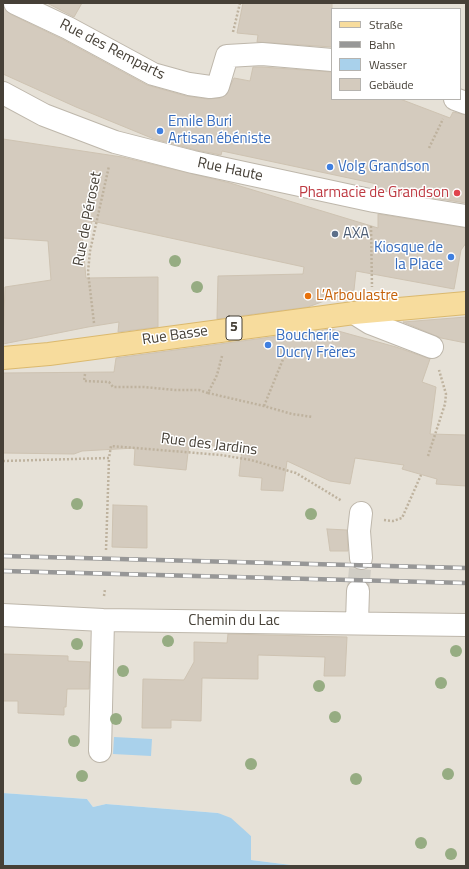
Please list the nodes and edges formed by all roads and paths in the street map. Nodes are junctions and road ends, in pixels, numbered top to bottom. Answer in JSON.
{"nodes":[{"id":1,"x":15,"y":3,"type":"edge"},
{"id":2,"x":331,"y":60,"type":"edge"},
{"id":3,"x":3,"y":93,"type":"edge"},
{"id":4,"x":466,"y":103,"type":"edge"},
{"id":5,"x":450,"y":106,"type":"edge"},
{"id":6,"x":115,"y":142,"type":"junction"},
{"id":7,"x":429,"y":148,"type":"dead end"},
{"id":8,"x":374,"y":201,"type":"junction"},
{"id":9,"x":466,"y":216,"type":"edge"},
{"id":10,"x":372,"y":290,"type":"dead end"},
{"id":11,"x":466,"y":303,"type":"edge"},
{"id":12,"x":354,"y":313,"type":"junction"},
{"id":13,"x":288,"y":346,"type":"dead end"},
{"id":14,"x":96,"y":347,"type":"junction"},
{"id":15,"x":432,"y":347,"type":"joint"},
{"id":16,"x":222,"y":354,"type":"dead end"},
{"id":17,"x":3,"y":358,"type":"edge"},
{"id":18,"x":84,"y":381,"type":"dead end"},
{"id":19,"x":208,"y":393,"type":"junction"},
{"id":20,"x":264,"y":406,"type":"junction"},
{"id":21,"x":313,"y":417,"type":"dead end"},
{"id":22,"x":428,"y":456,"type":"dead end"},
{"id":23,"x":109,"y":458,"type":"junction"},
{"id":24,"x":3,"y":461,"type":"edge"},
{"id":25,"x":421,"y":475,"type":"dead end"},
{"id":26,"x":361,"y":513,"type":"junction"},
{"id":27,"x":106,"y":550,"type":"dead end"},
{"id":28,"x":361,"y":558,"type":"tunnel mouth"},
{"id":29,"x":358,"y":591,"type":"tunnel mouth"},
{"id":30,"x":3,"y":616,"type":"edge"},
{"id":31,"x":103,"y":620,"type":"junction"},
{"id":32,"x":357,"y":622,"type":"junction"},
{"id":33,"x":466,"y":625,"type":"edge"},
{"id":34,"x":100,"y":751,"type":"dead end"}],
"edges":[{"from":1,"to":2,"type":"street","name":"Rue des Remparts"},
{"from":3,"to":6,"type":"street","name":"Rue Haute"},
{"from":4,"to":5,"type":"street"},
{"from":5,"to":7,"type":"path"},
{"from":6,"to":8,"type":"street","name":"Rue Haute"},
{"from":6,"to":14,"type":"path","name":"Rue de Péroset"},
{"from":8,"to":9,"type":"street","name":"Rue Haute"},
{"from":8,"to":10,"type":"path"},
{"from":11,"to":12,"type":"main road","name":"Rue Basse","number":"5"},
{"from":12,"to":14,"type":"main road","name":"Rue Basse","number":"5"},
{"from":12,"to":15,"type":"street"},
{"from":13,"to":20,"type":"path"},
{"from":14,"to":17,"type":"main road","name":"Rue Basse","number":"5"},
{"from":15,"to":22,"type":"path"},
{"from":16,"to":19,"type":"path"},
{"from":18,"to":19,"type":"path"},
{"from":19,"to":20,"type":"path"},
{"from":20,"to":21,"type":"path"},
{"from":23,"to":24,"type":"path"},
{"from":23,"to":26,"type":"path","name":"Rue des Jardins"},
{"from":23,"to":27,"type":"path"},
{"from":25,"to":26,"type":"path","name":"Rue des Jardins"},
{"from":26,"to":28,"type":"street"},
{"from":29,"to":32,"type":"street"},
{"from":30,"to":31,"type":"street","name":"Chemin du Lac"},
{"from":31,"to":32,"type":"street","name":"Chemin du Lac"},
{"from":31,"to":34,"type":"street"},
{"from":32,"to":33,"type":"street","name":"Chemin du Lac"}]}
